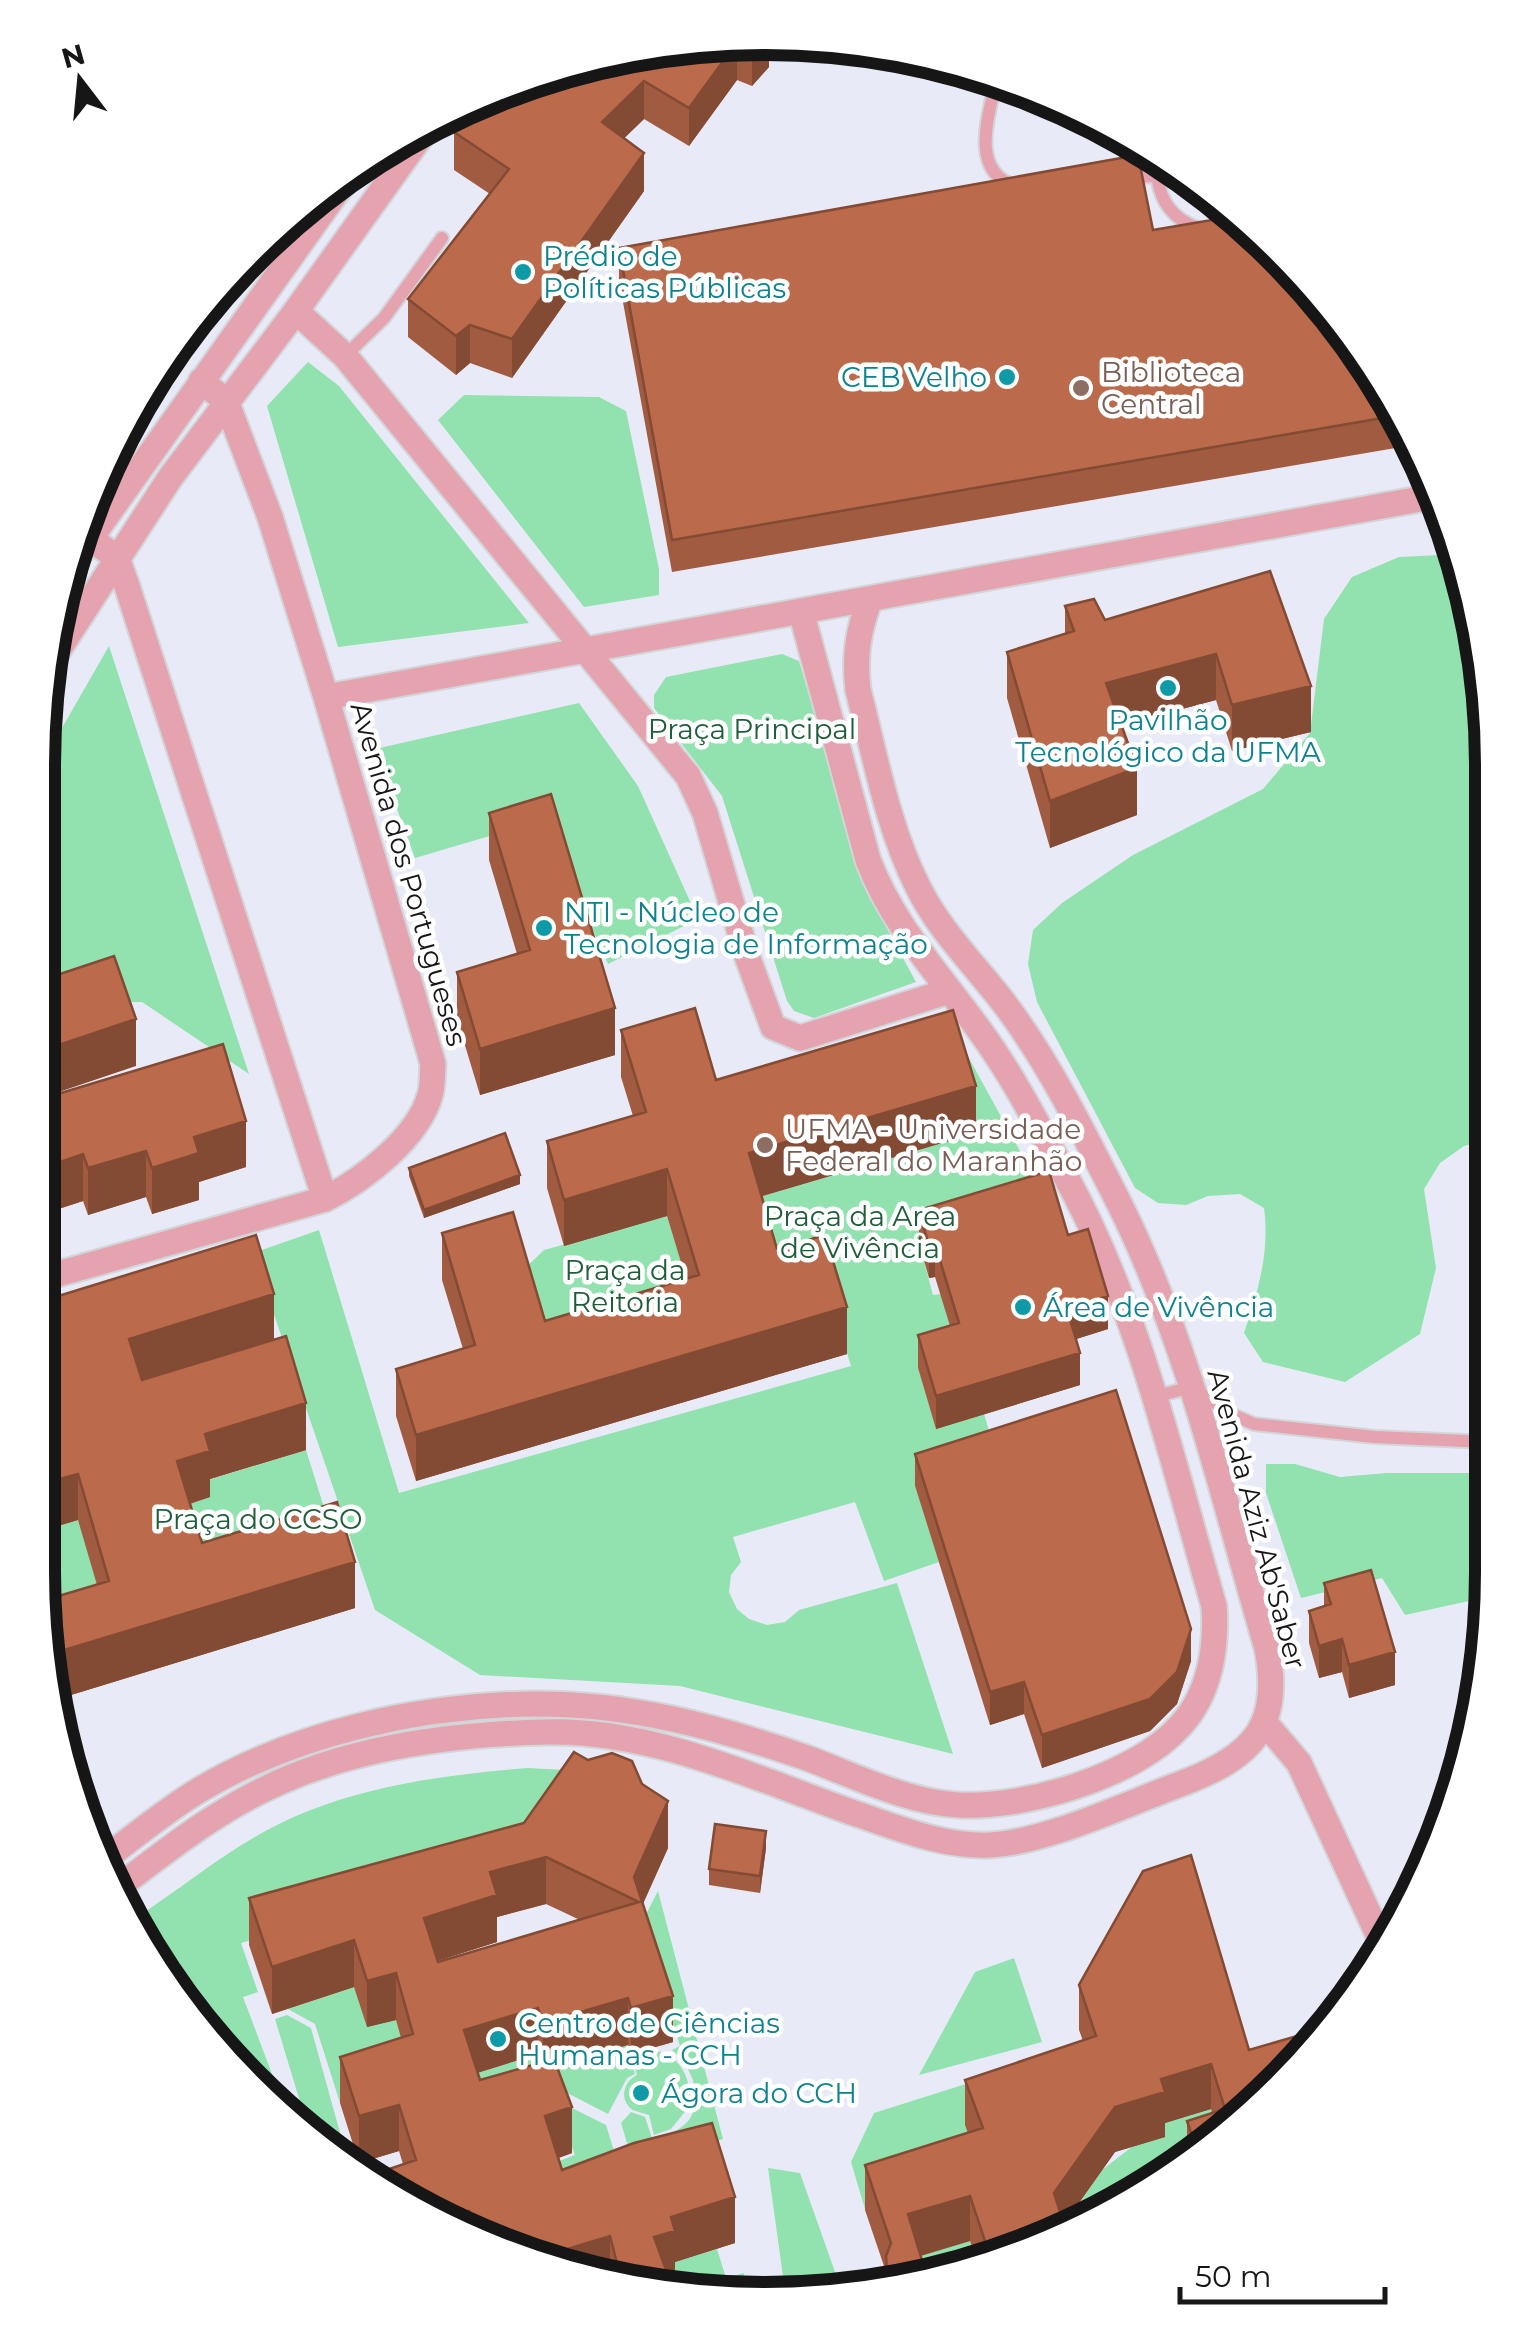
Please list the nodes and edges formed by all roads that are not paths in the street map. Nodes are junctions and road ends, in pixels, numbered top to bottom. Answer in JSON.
{"nodes":[{"id":1,"x":994,"y":93,"type":"edge"},
{"id":2,"x":411,"y":149,"type":"edge"},
{"id":3,"x":1156,"y":176,"type":"joint"},
{"id":4,"x":1117,"y":178,"type":"edge"},
{"id":5,"x":1030,"y":185,"type":"edge"},
{"id":6,"x":323,"y":210,"type":"edge"},
{"id":7,"x":1216,"y":233,"type":"edge"},
{"id":8,"x":442,"y":238,"type":"dead end"},
{"id":9,"x":296,"y":310,"type":"junction"},
{"id":10,"x":345,"y":356,"type":"junction"},
{"id":11,"x":201,"y":380,"type":"junction"},
{"id":12,"x":226,"y":401,"type":"junction"},
{"id":13,"x":1421,"y":492,"type":"edge"},
{"id":14,"x":1423,"y":499,"type":"edge"},
{"id":15,"x":1410,"y":501,"type":"junction"},
{"id":16,"x":95,"y":531,"type":"edge"},
{"id":17,"x":89,"y":549,"type":"edge"},
{"id":18,"x":116,"y":558,"type":"junction"},
{"id":19,"x":870,"y":599,"type":"junction"},
{"id":20,"x":802,"y":611,"type":"junction"},
{"id":21,"x":67,"y":635,"type":"edge"},
{"id":22,"x":583,"y":650,"type":"junction"},
{"id":23,"x":326,"y":697,"type":"junction"},
{"id":24,"x":937,"y":919,"type":"junction"},
{"id":25,"x":905,"y":934,"type":"junction"},
{"id":26,"x":949,"y":991,"type":"junction"},
{"id":27,"x":325,"y":1198,"type":"junction"},
{"id":28,"x":55,"y":1275,"type":"edge"},
{"id":29,"x":1192,"y":1387,"type":"junction"},
{"id":30,"x":1153,"y":1396,"type":"junction"},
{"id":31,"x":1475,"y":1441,"type":"edge"},
{"id":32,"x":1266,"y":1724,"type":"junction"},
{"id":33,"x":113,"y":1853,"type":"edge"},
{"id":34,"x":126,"y":1881,"type":"edge"},
{"id":35,"x":1377,"y":1932,"type":"edge"}],
"edges":[{"from":1,"to":5,"type":"lane"},
{"from":2,"to":9,"type":"street"},
{"from":3,"to":4,"type":"lane"},
{"from":3,"to":7,"type":"lane"},
{"from":6,"to":11,"type":"street"},
{"from":8,"to":10,"type":"lane"},
{"from":9,"to":10,"type":"street"},
{"from":9,"to":12,"type":"street"},
{"from":10,"to":22,"type":"street"},
{"from":11,"to":12,"type":"street","name":"Avenida dos Portugueses"},
{"from":11,"to":16,"type":"street"},
{"from":12,"to":18,"type":"street"},
{"from":12,"to":23,"type":"street","name":"Avenida dos Portugueses"},
{"from":13,"to":15,"type":"street"},
{"from":14,"to":15,"type":"street"},
{"from":15,"to":19,"type":"street"},
{"from":17,"to":18,"type":"street"},
{"from":18,"to":21,"type":"street"},
{"from":18,"to":27,"type":"street"},
{"from":19,"to":20,"type":"street"},
{"from":19,"to":24,"type":"street","name":"Avenida Aziz Ab'Saber"},
{"from":20,"to":22,"type":"street"},
{"from":20,"to":25,"type":"street"},
{"from":22,"to":23,"type":"street"},
{"from":22,"to":26,"type":"street"},
{"from":23,"to":27,"type":"street","name":"Avenida dos Portugueses"},
{"from":24,"to":25,"type":"street"},
{"from":24,"to":29,"type":"street","name":"Avenida Aziz Ab'Saber"},
{"from":25,"to":26,"type":"street"},
{"from":26,"to":30,"type":"street"},
{"from":27,"to":28,"type":"street","name":"Avenida dos Portugueses"},
{"from":29,"to":30,"type":"lane"},
{"from":29,"to":31,"type":"lane"},
{"from":29,"to":32,"type":"street","name":"Avenida Aziz Ab'Saber"},
{"from":30,"to":33,"type":"street"},
{"from":32,"to":34,"type":"street"},
{"from":32,"to":35,"type":"street"}]}
